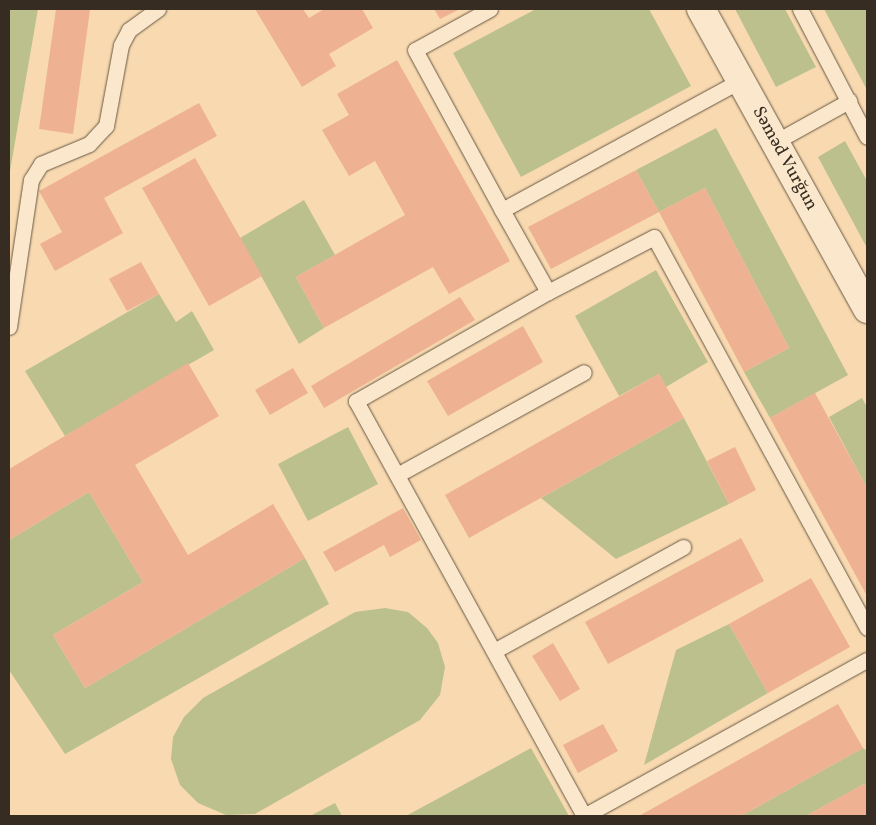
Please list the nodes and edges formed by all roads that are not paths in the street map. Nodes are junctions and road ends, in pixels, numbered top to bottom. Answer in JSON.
{"nodes":[{"id":1,"x":158,"y":9,"type":"edge"},
{"id":2,"x":490,"y":9,"type":"edge"},
{"id":3,"x":701,"y":9,"type":"edge"},
{"id":4,"x":800,"y":9,"type":"edge"},
{"id":5,"x":741,"y":80,"type":"junction"},
{"id":6,"x":849,"y":101,"type":"junction"},
{"id":7,"x":867,"y":137,"type":"edge"},
{"id":8,"x":775,"y":142,"type":"junction"},
{"id":9,"x":502,"y":210,"type":"junction"},
{"id":10,"x":548,"y":292,"type":"junction"},
{"id":11,"x":867,"y":309,"type":"edge"},
{"id":12,"x":9,"y":328,"type":"edge"},
{"id":13,"x":584,"y":372,"type":"dead end"},
{"id":14,"x":397,"y":475,"type":"junction"},
{"id":15,"x":683,"y":547,"type":"dead end"},
{"id":16,"x":867,"y":628,"type":"edge"},
{"id":17,"x":494,"y":650,"type":"junction"},
{"id":18,"x":867,"y":660,"type":"edge"}],
"edges":[{"from":1,"to":12,"type":"lane"},
{"from":2,"to":9,"type":"lane"},
{"from":3,"to":5,"type":"main road","name":"Səməd Vurğun"},
{"from":4,"to":6,"type":"lane"},
{"from":5,"to":8,"type":"main road","name":"Səməd Vurğun"},
{"from":5,"to":9,"type":"lane"},
{"from":6,"to":7,"type":"lane"},
{"from":6,"to":8,"type":"lane"},
{"from":8,"to":11,"type":"main road","name":"Səməd Vurğun"},
{"from":9,"to":10,"type":"lane"},
{"from":10,"to":14,"type":"lane"},
{"from":10,"to":16,"type":"lane"},
{"from":13,"to":14,"type":"lane"},
{"from":14,"to":17,"type":"lane"},
{"from":15,"to":17,"type":"lane"},
{"from":17,"to":18,"type":"lane"}]}
